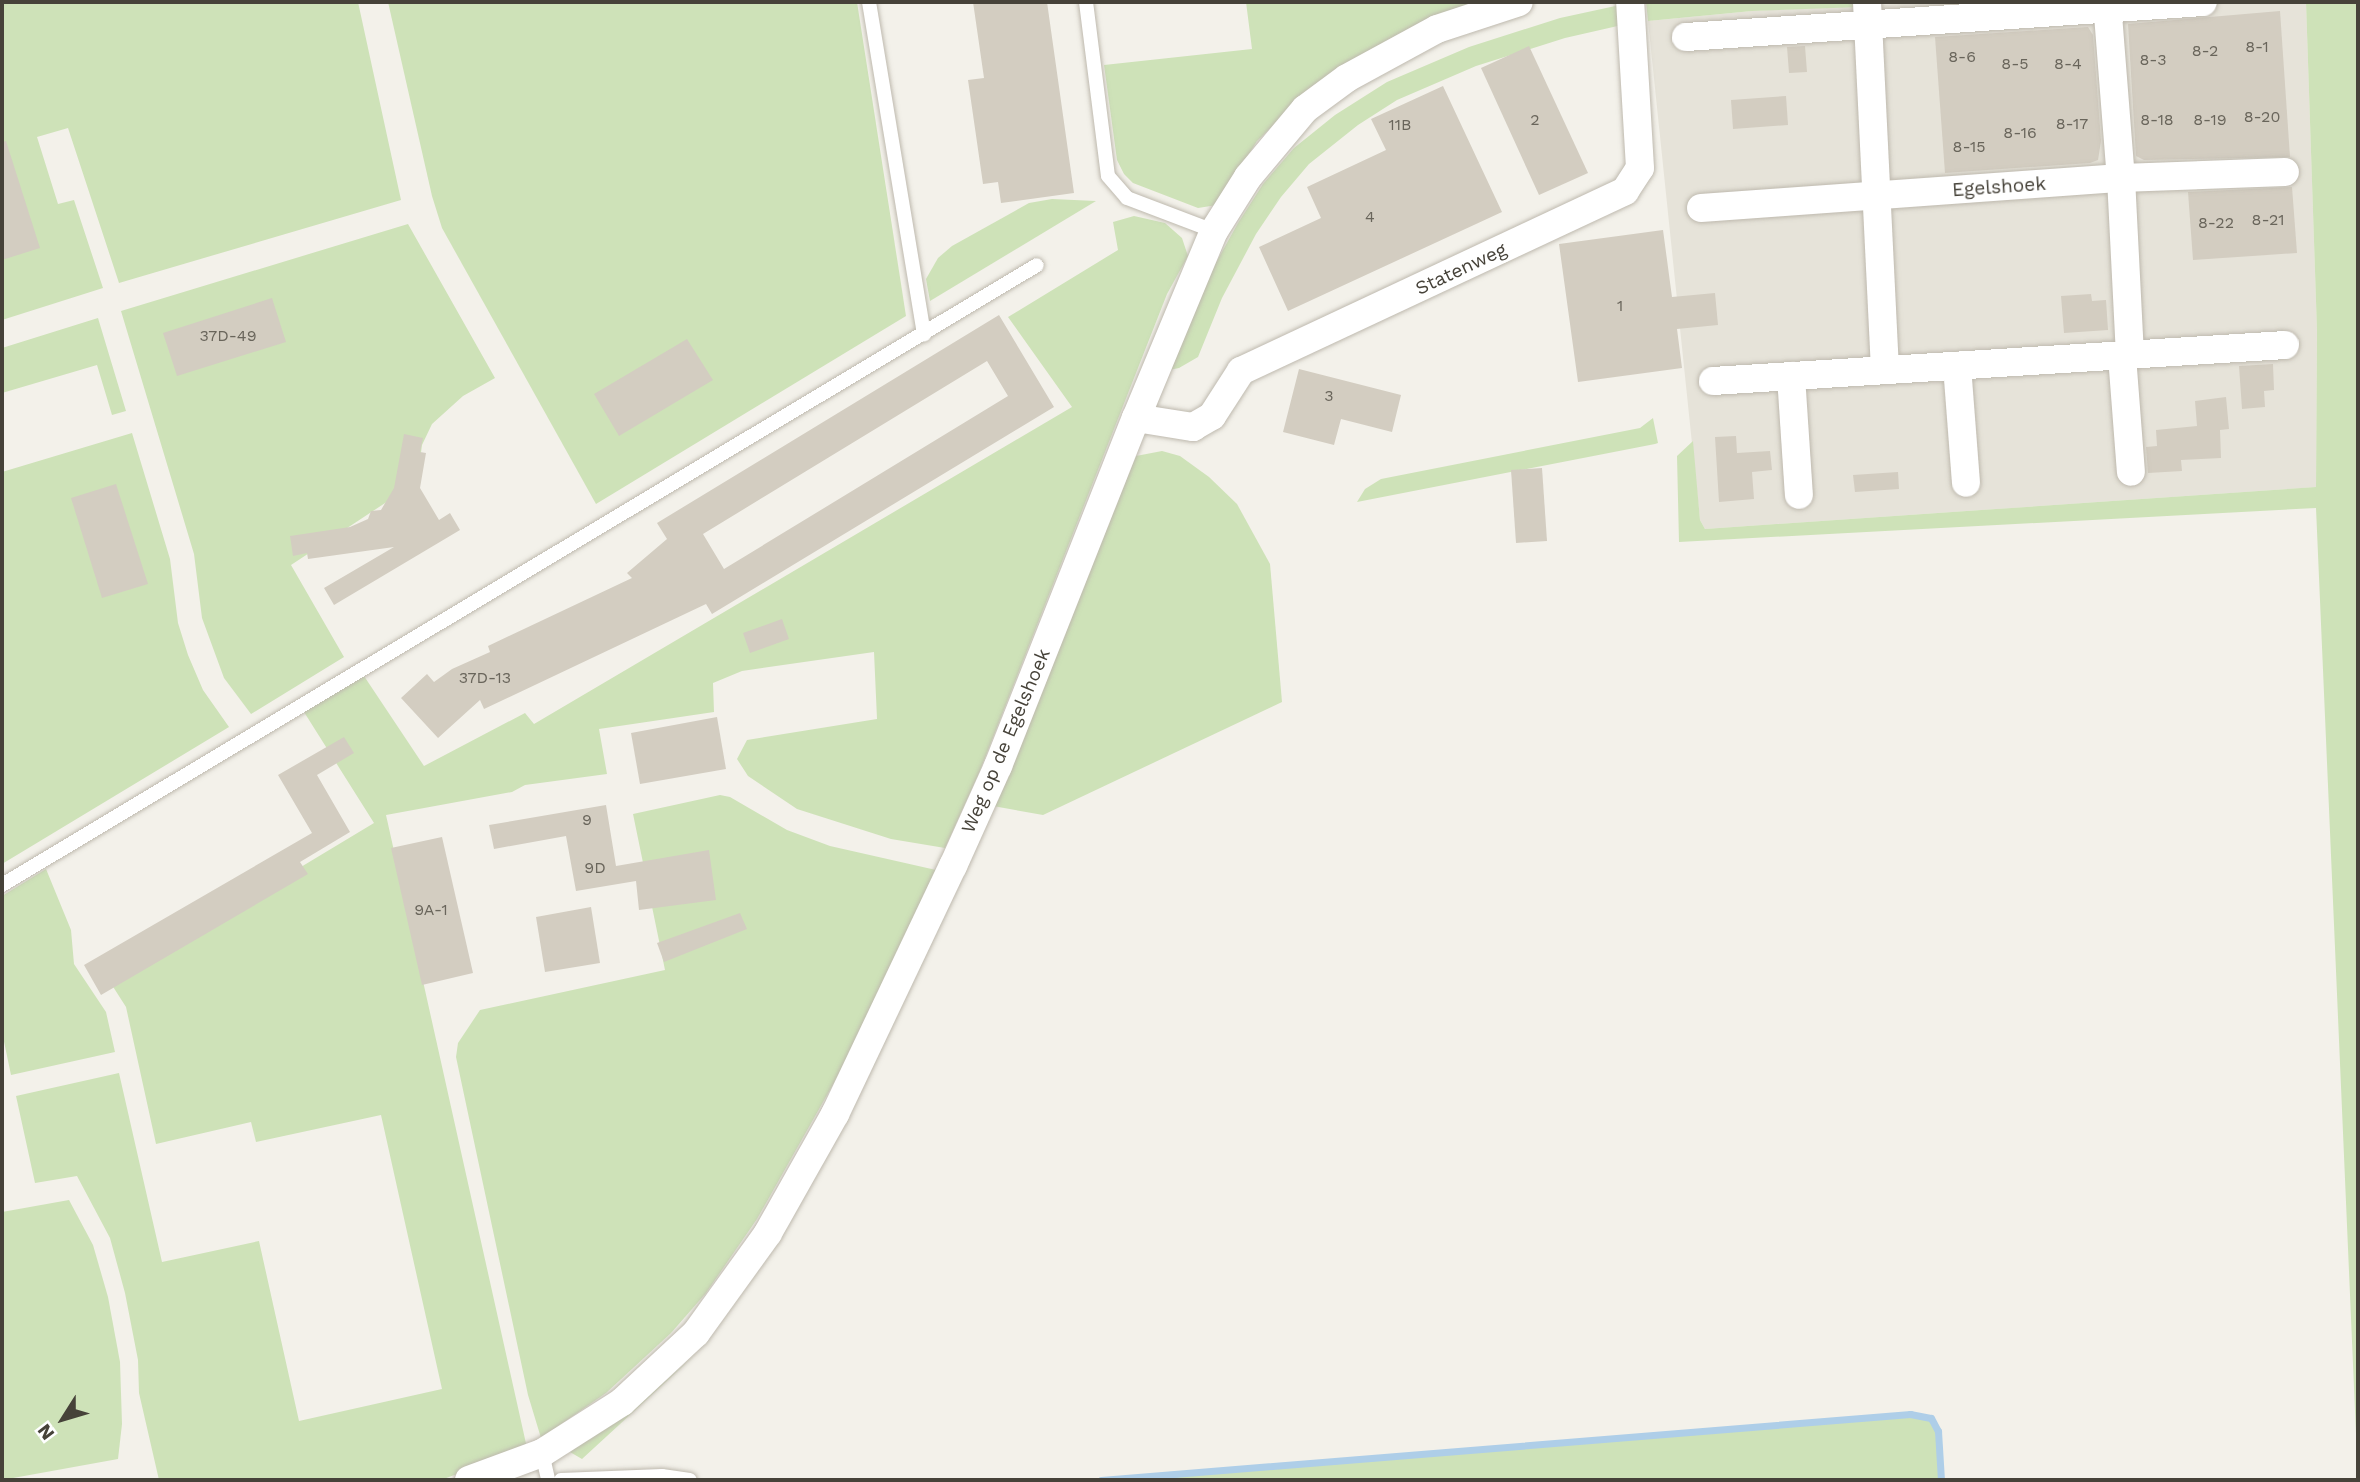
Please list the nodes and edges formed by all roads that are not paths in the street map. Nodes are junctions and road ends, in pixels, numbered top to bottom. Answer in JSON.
{"nodes":[{"id":1,"x":869,"y":2,"type":"edge"},
{"id":2,"x":1086,"y":2,"type":"edge"},
{"id":3,"x":1519,"y":2,"type":"edge"},
{"id":4,"x":1630,"y":2,"type":"edge"},
{"id":5,"x":2203,"y":2,"type":"edge"},
{"id":6,"x":2107,"y":5,"type":"edge"},
{"id":7,"x":1867,"y":14,"type":"edge"},
{"id":8,"x":1686,"y":37,"type":"dead end"},
{"id":9,"x":2285,"y":172,"type":"dead end"},
{"id":10,"x":2121,"y":178,"type":"junction"},
{"id":11,"x":1877,"y":195,"type":"junction"},
{"id":12,"x":1701,"y":208,"type":"dead end"},
{"id":13,"x":1214,"y":231,"type":"junction"},
{"id":14,"x":1037,"y":265,"type":"dead end"},
{"id":15,"x":924,"y":334,"type":"junction"},
{"id":16,"x":2285,"y":345,"type":"dead end"},
{"id":17,"x":2126,"y":355,"type":"junction"},
{"id":18,"x":1957,"y":366,"type":"junction"},
{"id":19,"x":1885,"y":370,"type":"junction"},
{"id":20,"x":1791,"y":376,"type":"junction"},
{"id":21,"x":1713,"y":381,"type":"dead end"},
{"id":22,"x":1136,"y":418,"type":"junction"},
{"id":23,"x":2131,"y":472,"type":"dead end"},
{"id":24,"x":1966,"y":483,"type":"dead end"},
{"id":25,"x":1799,"y":495,"type":"dead end"},
{"id":26,"x":2,"y":886,"type":"edge"},
{"id":27,"x":542,"y":1453,"type":"junction"},
{"id":28,"x":469,"y":1480,"type":"edge"},
{"id":29,"x":548,"y":1480,"type":"edge"},
{"id":30,"x":561,"y":1480,"type":"edge"},
{"id":31,"x":690,"y":1480,"type":"edge"}],
"edges":[{"from":1,"to":15,"type":"lane"},
{"from":2,"to":13,"type":"lane"},
{"from":3,"to":13,"type":"street","name":"Weg op de Egelshoek"},
{"from":4,"to":22,"type":"street","name":"Statenweg"},
{"from":5,"to":6,"type":"street"},
{"from":6,"to":7,"type":"street"},
{"from":6,"to":10,"type":"street"},
{"from":7,"to":8,"type":"street"},
{"from":7,"to":11,"type":"street"},
{"from":9,"to":10,"type":"street","name":"Egelshoek"},
{"from":10,"to":11,"type":"street","name":"Egelshoek"},
{"from":10,"to":17,"type":"street"},
{"from":11,"to":12,"type":"street","name":"Egelshoek"},
{"from":11,"to":19,"type":"street"},
{"from":13,"to":22,"type":"street","name":"Weg op de Egelshoek"},
{"from":14,"to":15,"type":"lane"},
{"from":15,"to":26,"type":"lane"},
{"from":16,"to":17,"type":"street"},
{"from":17,"to":18,"type":"street"},
{"from":17,"to":23,"type":"street"},
{"from":18,"to":19,"type":"street"},
{"from":18,"to":24,"type":"street"},
{"from":19,"to":20,"type":"street"},
{"from":20,"to":21,"type":"street"},
{"from":20,"to":25,"type":"street"},
{"from":22,"to":27,"type":"street","name":"Weg op de Egelshoek"},
{"from":27,"to":28,"type":"street","name":"Weg op de Egelshoek"},
{"from":27,"to":29,"type":"lane"},
{"from":30,"to":31,"type":"lane"}]}
